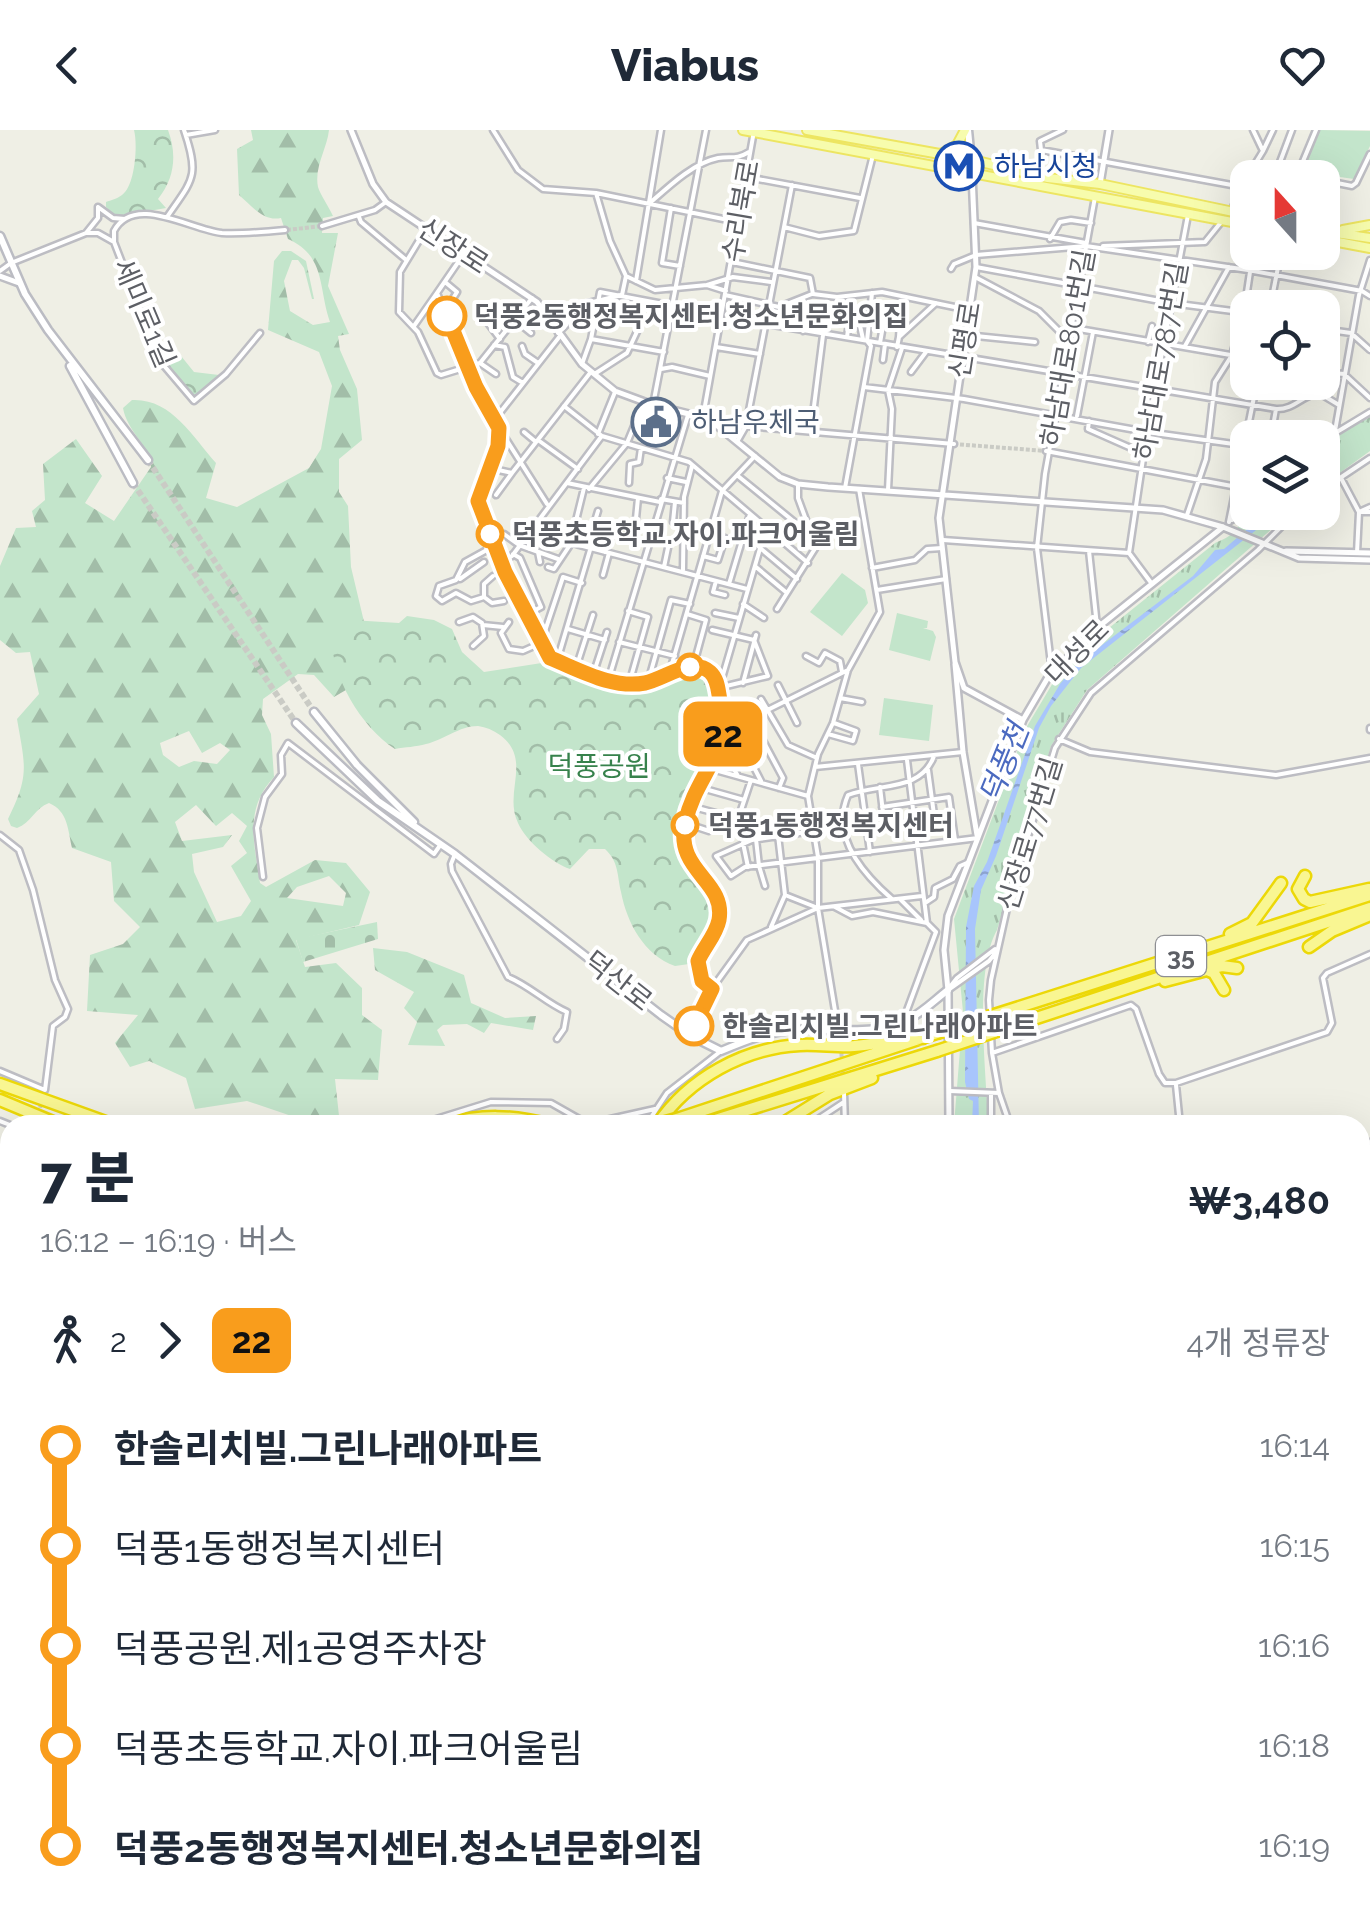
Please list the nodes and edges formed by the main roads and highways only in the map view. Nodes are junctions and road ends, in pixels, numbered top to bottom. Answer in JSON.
{"nodes":[{"id":1,"x":743,"y":130,"type":"edge"},
{"id":2,"x":807,"y":130,"type":"edge"},
{"id":3,"x":967,"y":130,"type":"edge"},
{"id":4,"x":754,"y":131,"type":"edge"},
{"id":5,"x":940,"y":154,"type":"junction"},
{"id":6,"x":973,"y":160,"type":"junction"},
{"id":7,"x":972,"y":171,"type":"junction"},
{"id":8,"x":1230,"y":212,"type":"edge"},
{"id":9,"x":1230,"y":221,"type":"edge"},
{"id":10,"x":1370,"y":225,"type":"edge"},
{"id":11,"x":1340,"y":230,"type":"edge"},
{"id":12,"x":1340,"y":234,"type":"edge"},
{"id":13,"x":0,"y":236,"type":"edge"},
{"id":14,"x":1370,"y":238,"type":"edge"},
{"id":15,"x":1340,"y":242,"type":"edge"},
{"id":16,"x":1370,"y":248,"type":"edge"},
{"id":17,"x":62,"y":351,"type":"junction"},
{"id":18,"x":148,"y":460,"type":"tunnel mouth"},
{"id":19,"x":133,"y":483,"type":"tunnel mouth"},
{"id":20,"x":314,"y":712,"type":"tunnel mouth"},
{"id":21,"x":296,"y":723,"type":"tunnel mouth"},
{"id":22,"x":422,"y":830,"type":"junction"},
{"id":23,"x":1304,"y":876,"type":"dead end"},
{"id":24,"x":1282,"y":884,"type":"dead end"},
{"id":25,"x":1370,"y":892,"type":"edge"},
{"id":26,"x":1255,"y":899,"type":"dead end"},
{"id":27,"x":1370,"y":911,"type":"edge"},
{"id":28,"x":1236,"y":932,"type":"junction"},
{"id":29,"x":1309,"y":947,"type":"dead end"},
{"id":30,"x":1204,"y":948,"type":"junction"},
{"id":31,"x":1237,"y":968,"type":"dead end"},
{"id":32,"x":1207,"y":970,"type":"junction"},
{"id":33,"x":948,"y":990,"type":"road end"},
{"id":34,"x":1224,"y":990,"type":"dead end"},
{"id":35,"x":1101,"y":996,"type":"junction"},
{"id":36,"x":923,"y":1038,"type":"junction"},
{"id":37,"x":909,"y":1060,"type":"junction"},
{"id":38,"x":0,"y":1084,"type":"edge"},
{"id":39,"x":0,"y":1100,"type":"edge"},
{"id":40,"x":36,"y":1115,"type":"edge"},
{"id":41,"x":86,"y":1115,"type":"edge"},
{"id":42,"x":665,"y":1115,"type":"edge"},
{"id":43,"x":689,"y":1115,"type":"edge"},
{"id":44,"x":731,"y":1115,"type":"edge"},
{"id":45,"x":796,"y":1115,"type":"edge"}],
"edges":[{"from":1,"to":4,"type":"main road"},
{"from":2,"to":5,"type":"main road"},
{"from":3,"to":5,"type":"main road"},
{"from":3,"to":6,"type":"main road","name":"신평로"},
{"from":4,"to":7,"type":"main road"},
{"from":5,"to":6,"type":"main road"},
{"from":6,"to":7,"type":"main road","name":"신평로"},
{"from":6,"to":8,"type":"main road"},
{"from":7,"to":9,"type":"main road"},
{"from":10,"to":11,"type":"main road"},
{"from":12,"to":14,"type":"main road"},
{"from":13,"to":17,"type":"main road"},
{"from":15,"to":16,"type":"main road"},
{"from":17,"to":18,"type":"main road"},
{"from":17,"to":19,"type":"main road"},
{"from":20,"to":22,"type":"main road","name":"덕산로"},
{"from":21,"to":22,"type":"main road","name":"덕산로"},
{"from":22,"to":33,"type":"main road","name":"덕산로"},
{"from":23,"to":25,"type":"highway"},
{"from":24,"to":28,"type":"highway"},
{"from":25,"to":30,"type":"highway","number":"35"},
{"from":26,"to":28,"type":"highway"},
{"from":27,"to":29,"type":"highway"},
{"from":27,"to":35,"type":"highway","number":"35"},
{"from":28,"to":30,"type":"highway"},
{"from":30,"to":36,"type":"highway","number":"35","bridge":true},
{"from":31,"to":32,"type":"highway"},
{"from":32,"to":34,"type":"highway"},
{"from":32,"to":35,"type":"highway"},
{"from":35,"to":37,"type":"highway","number":"35","bridge":true},
{"from":36,"to":42,"type":"highway"},
{"from":36,"to":43,"type":"highway","number":"35","bridge":true},
{"from":37,"to":44,"type":"highway","number":"35"},
{"from":37,"to":45,"type":"highway"},
{"from":38,"to":41,"type":"highway"},
{"from":39,"to":40,"type":"highway"}]}
